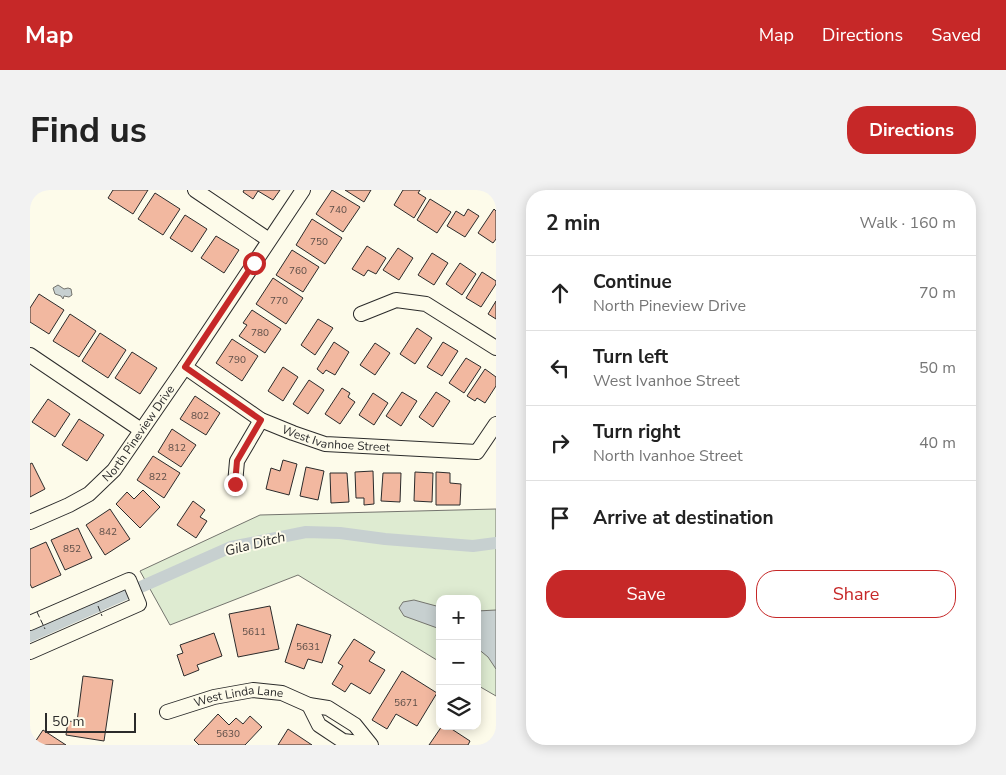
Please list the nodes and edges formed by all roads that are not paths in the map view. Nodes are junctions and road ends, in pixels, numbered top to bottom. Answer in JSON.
{"nodes":[{"id":1,"x":195,"y":190,"type":"edge"},
{"id":2,"x":303,"y":190,"type":"edge"},
{"id":3,"x":269,"y":240,"type":"junction"},
{"id":4,"x":361,"y":314,"type":"dead end"},
{"id":5,"x":496,"y":348,"type":"edge"},
{"id":6,"x":30,"y":355,"type":"edge"},
{"id":7,"x":185,"y":367,"type":"junction"},
{"id":8,"x":261,"y":420,"type":"junction"},
{"id":9,"x":496,"y":424,"type":"edge"},
{"id":10,"x":141,"y":430,"type":"junction"},
{"id":11,"x":235,"y":484,"type":"dead end"},
{"id":12,"x":30,"y":522,"type":"edge"},
{"id":13,"x":30,"y":623,"type":"edge"},
{"id":14,"x":30,"y":652,"type":"edge"},
{"id":15,"x":309,"y":705,"type":"junction"},
{"id":16,"x":167,"y":712,"type":"dead end"},
{"id":17,"x":370,"y":744,"type":"edge"}],
"edges":[{"from":1,"to":3,"type":"street"},
{"from":2,"to":3,"type":"street","name":"North Pineview Drive"},
{"from":3,"to":7,"type":"street","name":"North Pineview Drive"},
{"from":4,"to":5,"type":"street"},
{"from":6,"to":10,"type":"street"},
{"from":7,"to":8,"type":"street","name":"West Ivanhoe Street"},
{"from":7,"to":10,"type":"street","name":"North Pineview Drive"},
{"from":8,"to":9,"type":"street","name":"West Ivanhoe Street"},
{"from":8,"to":11,"type":"street"},
{"from":10,"to":12,"type":"street","name":"North Pineview Drive"},
{"from":13,"to":14,"type":"street"},
{"from":15,"to":16,"type":"street","name":"West Linda Lane"},
{"from":15,"to":17,"type":"street","name":"West Linda Lane"},
{"from":15,"to":17,"type":"street","name":"West Linda Lane"}]}
